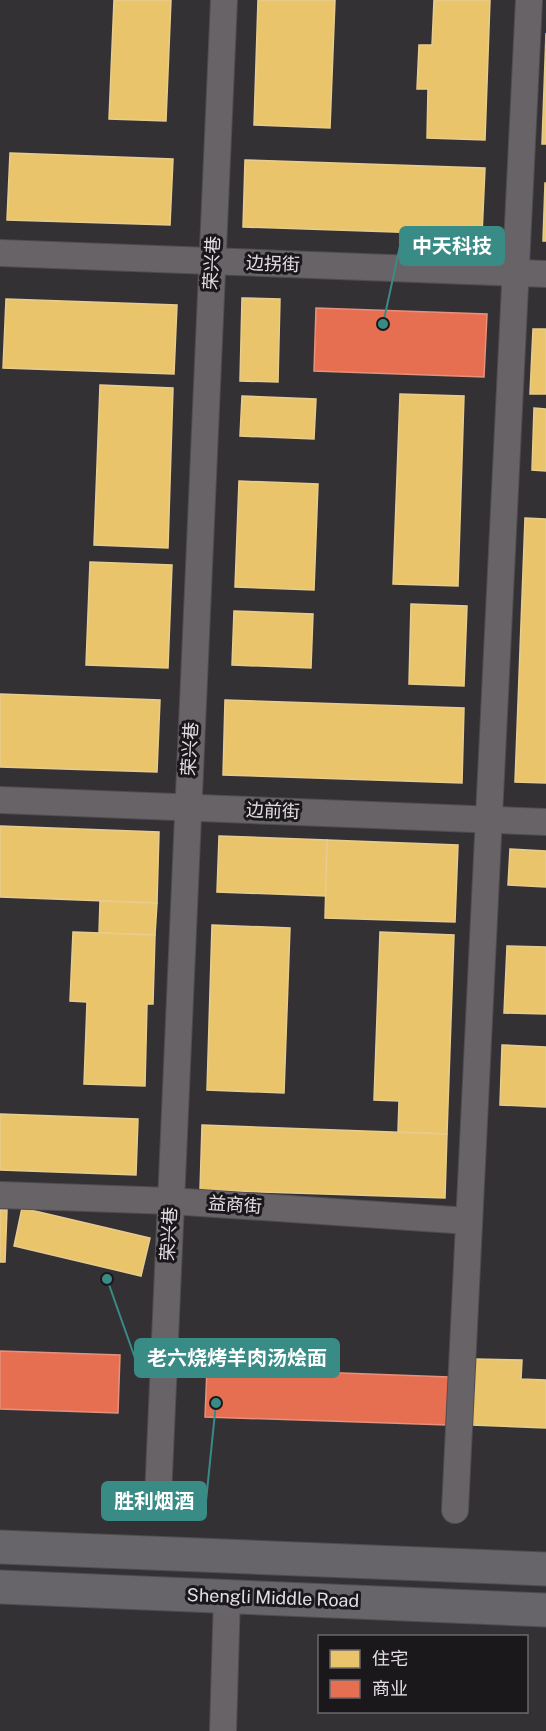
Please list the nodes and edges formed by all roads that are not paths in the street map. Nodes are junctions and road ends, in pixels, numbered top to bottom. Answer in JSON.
{"nodes":[{"id":1,"x":224,"y":0,"type":"edge"},
{"id":2,"x":529,"y":0,"type":"edge"},
{"id":3,"x":0,"y":253,"type":"edge"},
{"id":4,"x":212,"y":261,"type":"junction"},
{"id":5,"x":515,"y":273,"type":"junction"},
{"id":6,"x":546,"y":274,"type":"edge"},
{"id":7,"x":0,"y":800,"type":"edge"},
{"id":8,"x":188,"y":807,"type":"junction"},
{"id":9,"x":489,"y":819,"type":"junction"},
{"id":10,"x":546,"y":822,"type":"edge"},
{"id":11,"x":0,"y":1195,"type":"edge"},
{"id":12,"x":171,"y":1201,"type":"junction"},
{"id":13,"x":469,"y":1221,"type":"junction"},
{"id":14,"x":158,"y":1497,"type":"dead end"},
{"id":15,"x":455,"y":1510,"type":"dead end"},
{"id":16,"x":0,"y":1547,"type":"edge"},
{"id":17,"x":546,"y":1569,"type":"edge"},
{"id":18,"x":0,"y":1587,"type":"edge"},
{"id":19,"x":227,"y":1596,"type":"junction"},
{"id":20,"x":546,"y":1610,"type":"edge"},
{"id":21,"x":223,"y":1731,"type":"edge"}],
"edges":[{"from":1,"to":4,"type":"street","name":"荣兴巷"},
{"from":2,"to":5,"type":"street"},
{"from":3,"to":4,"type":"street","name":"边拐街"},
{"from":4,"to":5,"type":"street","name":"边拐街"},
{"from":4,"to":8,"type":"street","name":"荣兴巷"},
{"from":5,"to":6,"type":"street","name":"边拐街"},
{"from":5,"to":9,"type":"street"},
{"from":7,"to":8,"type":"street","name":"边前街"},
{"from":8,"to":9,"type":"street","name":"边前街"},
{"from":8,"to":12,"type":"street","name":"荣兴巷"},
{"from":9,"to":10,"type":"street","name":"边前街"},
{"from":9,"to":13,"type":"street"},
{"from":11,"to":12,"type":"street","name":"益商街"},
{"from":12,"to":13,"type":"street","name":"益商街"},
{"from":12,"to":14,"type":"street","name":"荣兴巷"},
{"from":13,"to":15,"type":"street"},
{"from":16,"to":17,"type":"main road"},
{"from":18,"to":19,"type":"main road","name":"Shengli Middle Road"},
{"from":19,"to":20,"type":"main road","name":"Shengli Middle Road"},
{"from":19,"to":21,"type":"street"}]}
